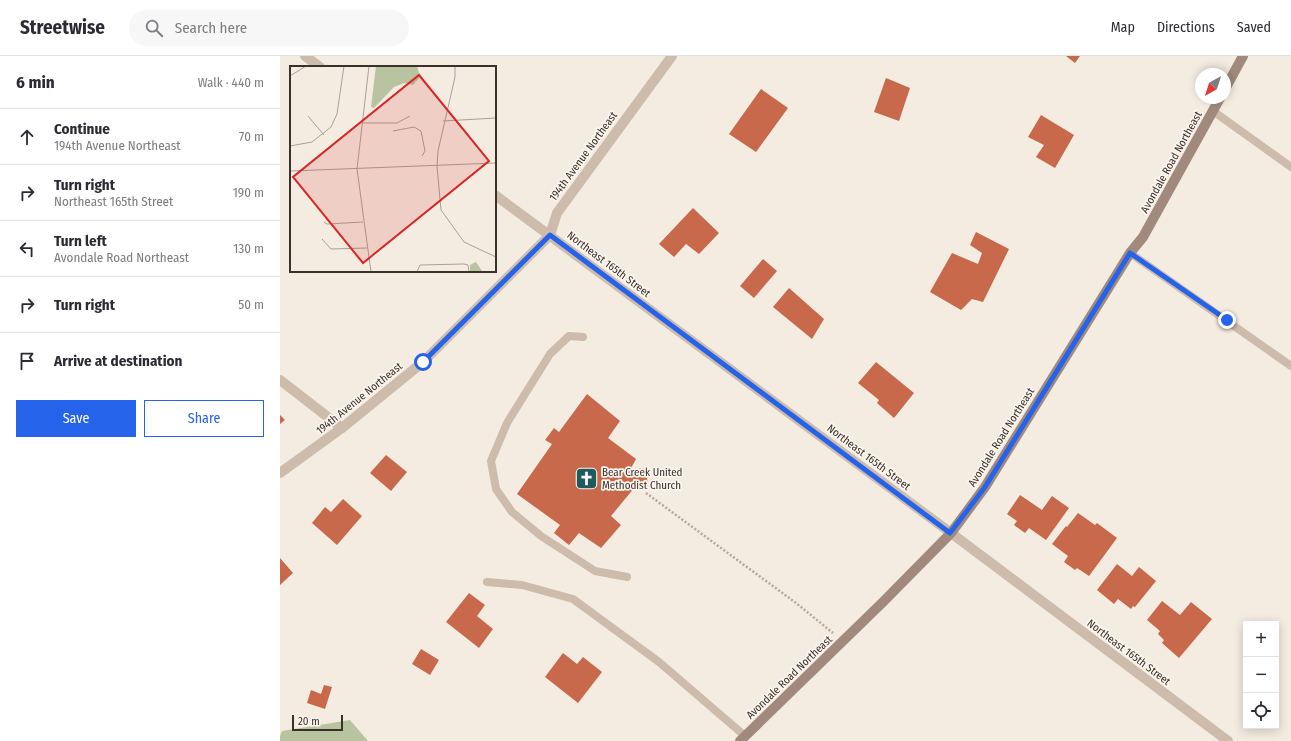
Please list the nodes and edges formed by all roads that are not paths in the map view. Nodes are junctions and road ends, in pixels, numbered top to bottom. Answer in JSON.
{"nodes":[{"id":1,"x":305,"y":56,"type":"edge"},
{"id":2,"x":672,"y":56,"type":"edge"},
{"id":3,"x":1243,"y":56,"type":"edge"},
{"id":4,"x":319,"y":66,"type":"edge"},
{"id":5,"x":1231,"y":78,"type":"edge"},
{"id":6,"x":1217,"y":104,"type":"edge"},
{"id":7,"x":1213,"y":111,"type":"junction"},
{"id":8,"x":1291,"y":167,"type":"edge"},
{"id":9,"x":496,"y":196,"type":"edge"},
{"id":10,"x":550,"y":235,"type":"junction"},
{"id":11,"x":1130,"y":253,"type":"junction"},
{"id":12,"x":583,"y":336,"type":"dead end"},
{"id":13,"x":1291,"y":366,"type":"edge"},
{"id":14,"x":280,"y":380,"type":"edge"},
{"id":15,"x":342,"y":428,"type":"junction"},
{"id":16,"x":280,"y":473,"type":"edge"},
{"id":17,"x":950,"y":533,"type":"junction"},
{"id":18,"x":627,"y":578,"type":"dead end"},
{"id":19,"x":487,"y":582,"type":"dead end"},
{"id":20,"x":743,"y":738,"type":"edge"},
{"id":21,"x":1228,"y":741,"type":"edge"}],
"edges":[{"from":1,"to":4,"type":"street"},
{"from":2,"to":10,"type":"street","name":"194th Avenue Northeast"},
{"from":3,"to":5,"type":"main road"},
{"from":6,"to":7,"type":"main road","name":"Avondale Road Northeast"},
{"from":7,"to":8,"type":"lane"},
{"from":7,"to":11,"type":"main road","name":"Avondale Road Northeast"},
{"from":9,"to":10,"type":"street","name":"Northeast 165th Street"},
{"from":10,"to":15,"type":"street","name":"194th Avenue Northeast"},
{"from":10,"to":17,"type":"street","name":"Northeast 165th Street"},
{"from":11,"to":13,"type":"lane"},
{"from":11,"to":17,"type":"main road","name":"Avondale Road Northeast"},
{"from":12,"to":18,"type":"lane"},
{"from":14,"to":15,"type":"street"},
{"from":15,"to":16,"type":"street","name":"194th Avenue Northeast"},
{"from":17,"to":20,"type":"main road","name":"Avondale Road Northeast"},
{"from":17,"to":21,"type":"street","name":"Northeast 165th Street"},
{"from":19,"to":20,"type":"lane"}]}
